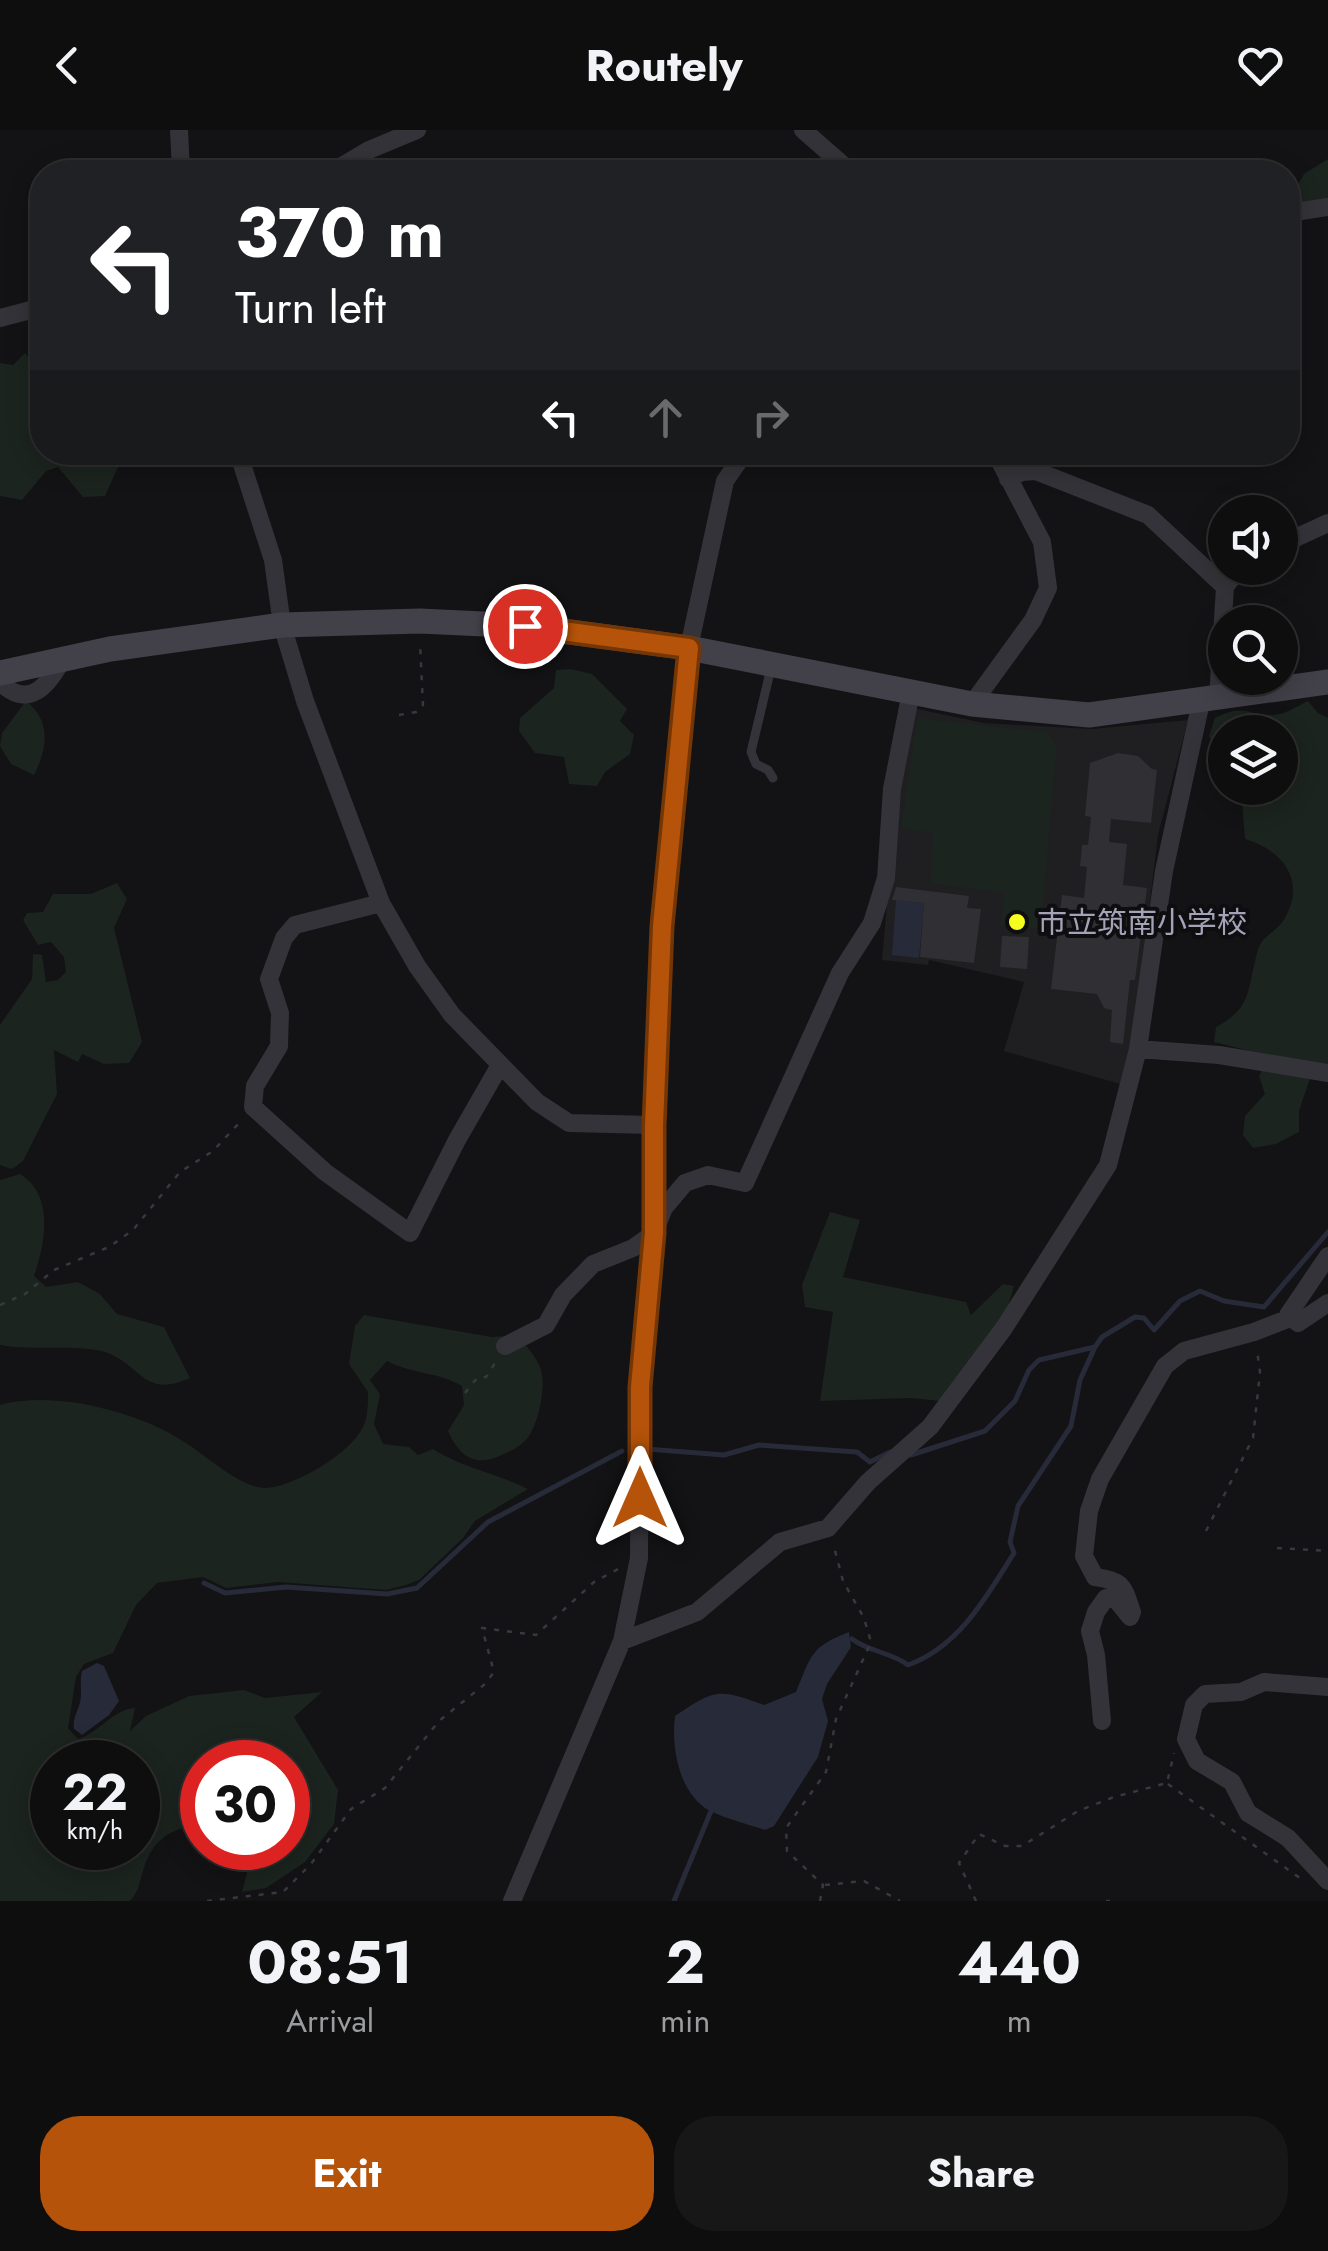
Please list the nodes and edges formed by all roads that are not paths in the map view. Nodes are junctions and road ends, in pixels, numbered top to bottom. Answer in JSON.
{"nodes":[{"id":1,"x":179,"y":130,"type":"edge"},
{"id":2,"x":417,"y":130,"type":"edge"},
{"id":3,"x":803,"y":130,"type":"edge"},
{"id":4,"x":180,"y":160,"type":"edge"},
{"id":5,"x":352,"y":160,"type":"edge"},
{"id":6,"x":837,"y":160,"type":"edge"},
{"id":7,"x":1328,"y":207,"type":"edge"},
{"id":8,"x":1300,"y":211,"type":"edge"},
{"id":9,"x":30,"y":310,"type":"edge"},
{"id":10,"x":0,"y":318,"type":"edge"},
{"id":11,"x":242,"y":465,"type":"edge"},
{"id":12,"x":737,"y":465,"type":"edge"},
{"id":13,"x":1001,"y":465,"type":"edge"},
{"id":14,"x":1008,"y":480,"type":"junction"},
{"id":15,"x":1328,"y":523,"type":"edge"},
{"id":16,"x":1298,"y":537,"type":"edge"},
{"id":17,"x":1225,"y":587,"type":"joint"},
{"id":18,"x":282,"y":625,"type":"junction"},
{"id":19,"x":689,"y":648,"type":"junction"},
{"id":20,"x":772,"y":664,"type":"junction"},
{"id":21,"x":1328,"y":682,"type":"edge"},
{"id":22,"x":5,"y":684,"type":"edge"},
{"id":23,"x":911,"y":692,"type":"junction"},
{"id":24,"x":1209,"y":700,"type":"junction"},
{"id":25,"x":972,"y":704,"type":"junction"},
{"id":26,"x":772,"y":778,"type":"dead end"},
{"id":27,"x":382,"y":903,"type":"junction"},
{"id":28,"x":1138,"y":1049,"type":"junction"},
{"id":29,"x":500,"y":1065,"type":"junction"},
{"id":30,"x":1328,"y":1074,"type":"edge"},
{"id":31,"x":654,"y":1126,"type":"junction"},
{"id":32,"x":654,"y":1233,"type":"junction"},
{"id":33,"x":1328,"y":1256,"type":"edge"},
{"id":34,"x":1328,"y":1303,"type":"edge"},
{"id":35,"x":1290,"y":1318,"type":"junction"},
{"id":36,"x":505,"y":1346,"type":"road end"},
{"id":37,"x":622,"y":1641,"type":"junction"},
{"id":38,"x":1328,"y":1687,"type":"edge"},
{"id":39,"x":1102,"y":1722,"type":"dead end"},
{"id":40,"x":1326,"y":1879,"type":"edge"},
{"id":41,"x":512,"y":1901,"type":"edge"}],
"edges":[{"from":1,"to":4,"type":"street"},
{"from":2,"to":5,"type":"street"},
{"from":3,"to":6,"type":"street"},
{"from":7,"to":8,"type":"street"},
{"from":9,"to":10,"type":"street"},
{"from":11,"to":18,"type":"street"},
{"from":12,"to":19,"type":"street"},
{"from":13,"to":14,"type":"street"},
{"from":14,"to":17,"type":"street"},
{"from":14,"to":25,"type":"street"},
{"from":15,"to":16,"type":"street"},
{"from":17,"to":24,"type":"street"},
{"from":18,"to":19,"type":"street"},
{"from":18,"to":22,"type":"street"},
{"from":18,"to":27,"type":"street"},
{"from":19,"to":20,"type":"street"},
{"from":19,"to":31,"type":"street"},
{"from":20,"to":23,"type":"street"},
{"from":20,"to":26,"type":"lane"},
{"from":21,"to":24,"type":"street"},
{"from":23,"to":25,"type":"street"},
{"from":23,"to":32,"type":"street"},
{"from":24,"to":25,"type":"street"},
{"from":24,"to":28,"type":"street"},
{"from":27,"to":29,"type":"street"},
{"from":27,"to":29,"type":"street"},
{"from":28,"to":30,"type":"street"},
{"from":28,"to":37,"type":"street"},
{"from":29,"to":31,"type":"street"},
{"from":31,"to":32,"type":"street"},
{"from":32,"to":36,"type":"street"},
{"from":32,"to":37,"type":"street"},
{"from":33,"to":35,"type":"street"},
{"from":34,"to":35,"type":"street"},
{"from":35,"to":39,"type":"street"},
{"from":37,"to":41,"type":"street"},
{"from":38,"to":40,"type":"street"}]}
